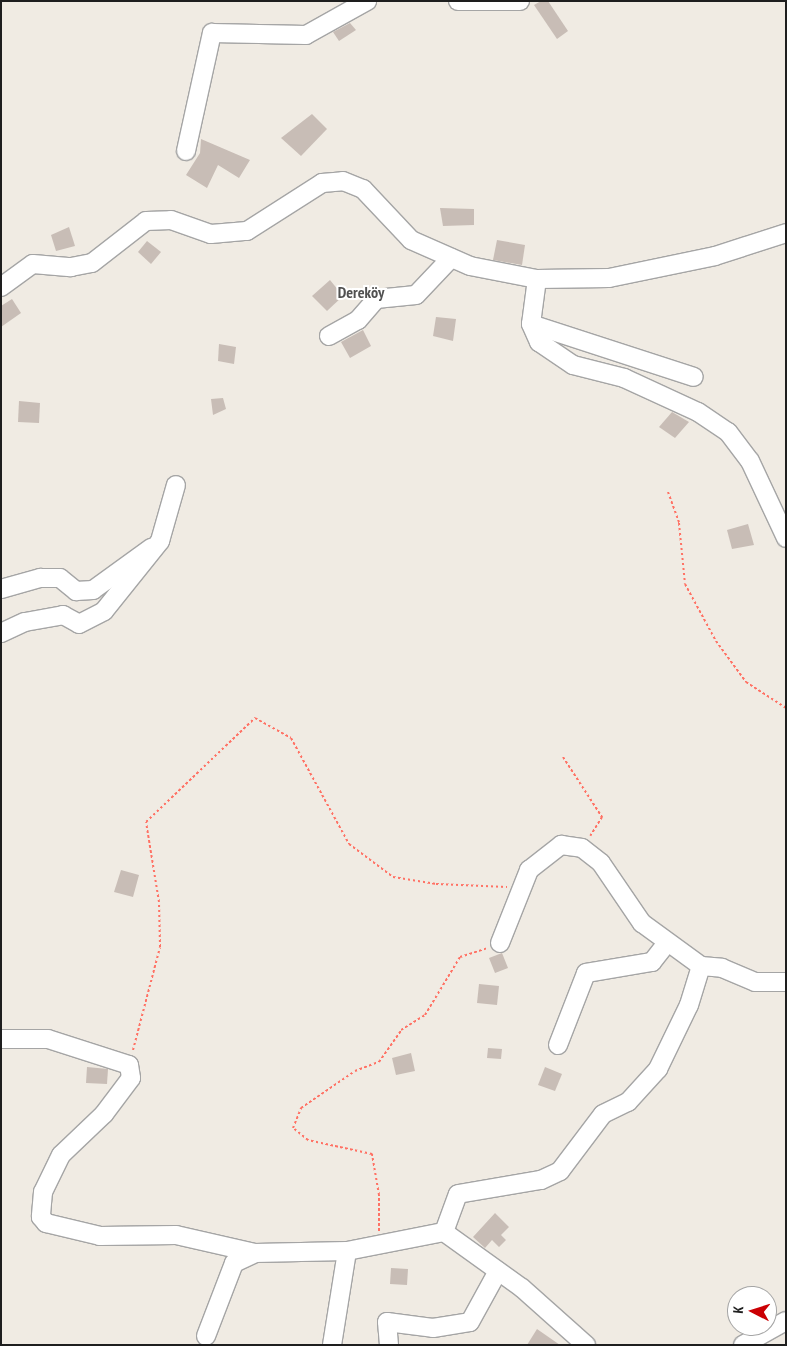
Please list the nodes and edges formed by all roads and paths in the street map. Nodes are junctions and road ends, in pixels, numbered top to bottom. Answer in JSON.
{"nodes":[{"id":1,"x":367,"y":1,"type":"edge"},
{"id":2,"x":458,"y":1,"type":"edge"},
{"id":3,"x":520,"y":1,"type":"edge"},
{"id":4,"x":186,"y":151,"type":"dead end"},
{"id":5,"x":786,"y":233,"type":"edge"},
{"id":6,"x":451,"y":258,"type":"junction"},
{"id":7,"x":537,"y":279,"type":"junction"},
{"id":8,"x":1,"y":287,"type":"edge"},
{"id":9,"x":531,"y":324,"type":"junction"},
{"id":10,"x":329,"y":336,"type":"dead end"},
{"id":11,"x":694,"y":377,"type":"dead end"},
{"id":12,"x":176,"y":485,"type":"dead end"},
{"id":13,"x":668,"y":492,"type":"dead end"},
{"id":14,"x":786,"y":538,"type":"edge"},
{"id":15,"x":160,"y":541,"type":"junction"},
{"id":16,"x":1,"y":589,"type":"edge"},
{"id":17,"x":1,"y":633,"type":"edge"},
{"id":18,"x":786,"y":708,"type":"edge"},
{"id":19,"x":563,"y":757,"type":"dead end"},
{"id":20,"x":582,"y":848,"type":"junction"},
{"id":21,"x":521,"y":887,"type":"junction"},
{"id":22,"x":500,"y":943,"type":"joint"},
{"id":23,"x":667,"y":943,"type":"junction"},
{"id":24,"x":701,"y":966,"type":"junction"},
{"id":25,"x":786,"y":982,"type":"edge"},
{"id":26,"x":1,"y":1039,"type":"edge"},
{"id":27,"x":558,"y":1045,"type":"dead end"},
{"id":28,"x":129,"y":1065,"type":"junction"},
{"id":29,"x":444,"y":1232,"type":"junction"},
{"id":30,"x":379,"y":1243,"type":"junction"},
{"id":31,"x":347,"y":1250,"type":"junction"},
{"id":32,"x":255,"y":1253,"type":"junction"},
{"id":33,"x":498,"y":1271,"type":"junction"},
{"id":34,"x":786,"y":1321,"type":"edge"},
{"id":35,"x":206,"y":1336,"type":"dead end"},
{"id":36,"x":332,"y":1345,"type":"edge"},
{"id":37,"x":389,"y":1345,"type":"edge"},
{"id":38,"x":586,"y":1345,"type":"edge"},
{"id":39,"x":743,"y":1345,"type":"edge"}],
"edges":[{"from":1,"to":4,"type":"street"},
{"from":2,"to":3,"type":"street"},
{"from":5,"to":7,"type":"street"},
{"from":6,"to":7,"type":"street"},
{"from":6,"to":8,"type":"street"},
{"from":6,"to":10,"type":"street"},
{"from":7,"to":9,"type":"street"},
{"from":9,"to":11,"type":"street"},
{"from":9,"to":14,"type":"street"},
{"from":12,"to":15,"type":"street"},
{"from":13,"to":18,"type":"path"},
{"from":15,"to":16,"type":"street"},
{"from":15,"to":17,"type":"street"},
{"from":19,"to":20,"type":"path"},
{"from":20,"to":21,"type":"street"},
{"from":20,"to":23,"type":"street"},
{"from":21,"to":22,"type":"street"},
{"from":21,"to":28,"type":"path"},
{"from":22,"to":30,"type":"path"},
{"from":23,"to":24,"type":"street"},
{"from":23,"to":27,"type":"street"},
{"from":24,"to":25,"type":"street"},
{"from":24,"to":29,"type":"street"},
{"from":26,"to":28,"type":"street"},
{"from":28,"to":32,"type":"street"},
{"from":29,"to":30,"type":"street"},
{"from":29,"to":33,"type":"street"},
{"from":30,"to":31,"type":"street"},
{"from":31,"to":32,"type":"street"},
{"from":31,"to":36,"type":"street"},
{"from":32,"to":35,"type":"street"},
{"from":33,"to":37,"type":"street"},
{"from":33,"to":38,"type":"street"},
{"from":34,"to":39,"type":"street"}]}
